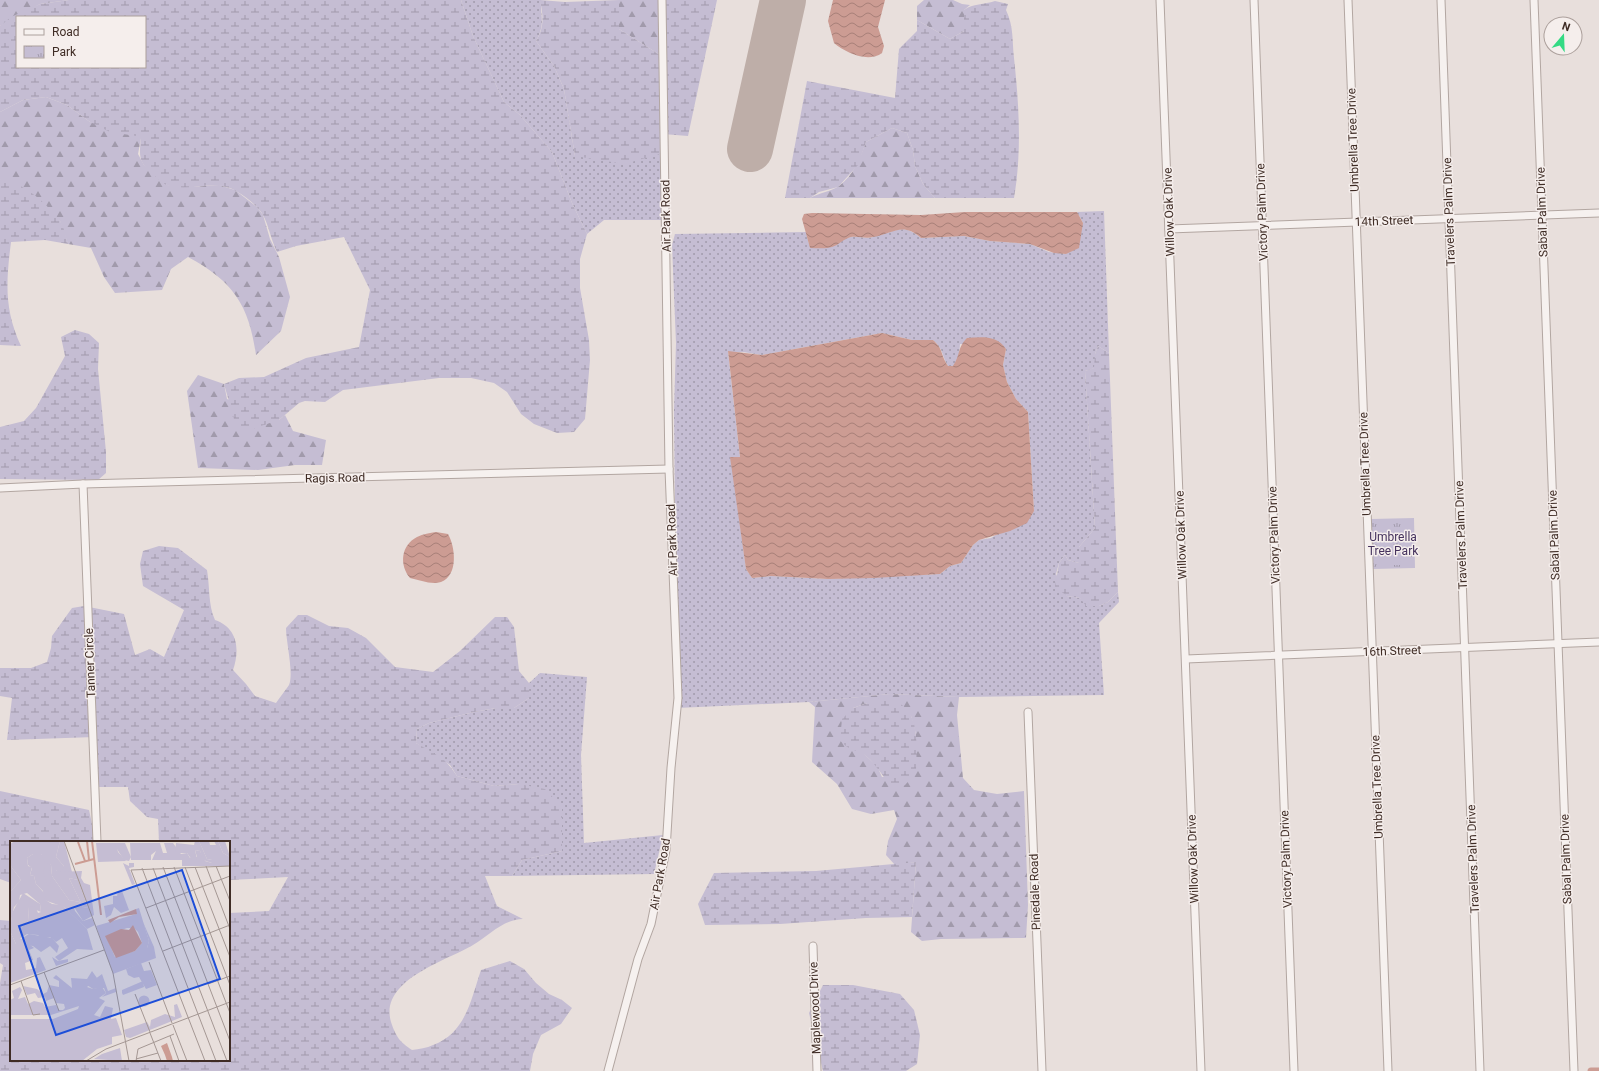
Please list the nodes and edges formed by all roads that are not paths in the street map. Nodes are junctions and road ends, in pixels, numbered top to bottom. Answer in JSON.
{"nodes":[{"id":1,"x":662,"y":0,"type":"edge"},
{"id":2,"x":1160,"y":0,"type":"edge"},
{"id":3,"x":1254,"y":0,"type":"edge"},
{"id":4,"x":1348,"y":0,"type":"edge"},
{"id":5,"x":1441,"y":0,"type":"edge"},
{"id":6,"x":1534,"y":0,"type":"edge"},
{"id":7,"x":1599,"y":213,"type":"edge"},
{"id":8,"x":1542,"y":215,"type":"junction"},
{"id":9,"x":1449,"y":219,"type":"junction"},
{"id":10,"x":1356,"y":222,"type":"junction"},
{"id":11,"x":1263,"y":226,"type":"junction"},
{"id":12,"x":1170,"y":229,"type":"junction"},
{"id":13,"x":669,"y":469,"type":"junction"},
{"id":14,"x":83,"y":484,"type":"junction"},
{"id":15,"x":0,"y":488,"type":"edge"},
{"id":16,"x":1599,"y":642,"type":"edge"},
{"id":17,"x":1558,"y":644,"type":"junction"},
{"id":18,"x":1465,"y":648,"type":"junction"},
{"id":19,"x":1372,"y":652,"type":"junction"},
{"id":20,"x":1279,"y":656,"type":"junction"},
{"id":21,"x":1186,"y":659,"type":"junction"},
{"id":22,"x":1028,"y":712,"type":"dead end"},
{"id":23,"x":97,"y":841,"type":"edge"},
{"id":24,"x":813,"y":946,"type":"dead end"},
{"id":25,"x":608,"y":1071,"type":"edge"},
{"id":26,"x":817,"y":1071,"type":"edge"},
{"id":27,"x":1042,"y":1071,"type":"edge"},
{"id":28,"x":1201,"y":1071,"type":"edge"},
{"id":29,"x":1294,"y":1071,"type":"edge"},
{"id":30,"x":1388,"y":1071,"type":"edge"},
{"id":31,"x":1480,"y":1071,"type":"edge"},
{"id":32,"x":1574,"y":1071,"type":"edge"}],
"edges":[{"from":1,"to":13,"type":"street","name":"Air Park Road"},
{"from":2,"to":12,"type":"street","name":"Willow Oak Drive"},
{"from":3,"to":11,"type":"street","name":"Victory Palm Drive"},
{"from":4,"to":10,"type":"street","name":"Umbrella Tree Drive"},
{"from":5,"to":9,"type":"street","name":"Travelers Palm Drive"},
{"from":6,"to":8,"type":"street","name":"Sabal Palm Drive"},
{"from":7,"to":8,"type":"street","name":"14th Street"},
{"from":8,"to":9,"type":"street","name":"14th Street"},
{"from":8,"to":17,"type":"street","name":"Sabal Palm Drive"},
{"from":9,"to":10,"type":"street","name":"14th Street"},
{"from":9,"to":18,"type":"street","name":"Travelers Palm Drive"},
{"from":10,"to":11,"type":"street","name":"14th Street"},
{"from":10,"to":19,"type":"street","name":"Umbrella Tree Drive"},
{"from":11,"to":12,"type":"street","name":"14th Street"},
{"from":11,"to":20,"type":"street","name":"Victory Palm Drive"},
{"from":12,"to":21,"type":"street","name":"Willow Oak Drive"},
{"from":13,"to":14,"type":"street","name":"Ragis Road"},
{"from":13,"to":25,"type":"street","name":"Air Park Road"},
{"from":14,"to":15,"type":"street","name":"Ragis Road"},
{"from":14,"to":23,"type":"street","name":"Tanner Circle"},
{"from":16,"to":17,"type":"street","name":"16th Street"},
{"from":17,"to":18,"type":"street","name":"16th Street"},
{"from":17,"to":32,"type":"street","name":"Sabal Palm Drive"},
{"from":18,"to":19,"type":"street","name":"16th Street"},
{"from":18,"to":31,"type":"street","name":"Travelers Palm Drive"},
{"from":19,"to":20,"type":"street","name":"16th Street"},
{"from":19,"to":30,"type":"street","name":"Umbrella Tree Drive"},
{"from":20,"to":21,"type":"street","name":"16th Street"},
{"from":20,"to":29,"type":"street","name":"Victory Palm Drive"},
{"from":21,"to":28,"type":"street","name":"Willow Oak Drive"},
{"from":22,"to":27,"type":"street","name":"Pinedale Road"},
{"from":24,"to":26,"type":"street","name":"Maplewood Drive"}]}
